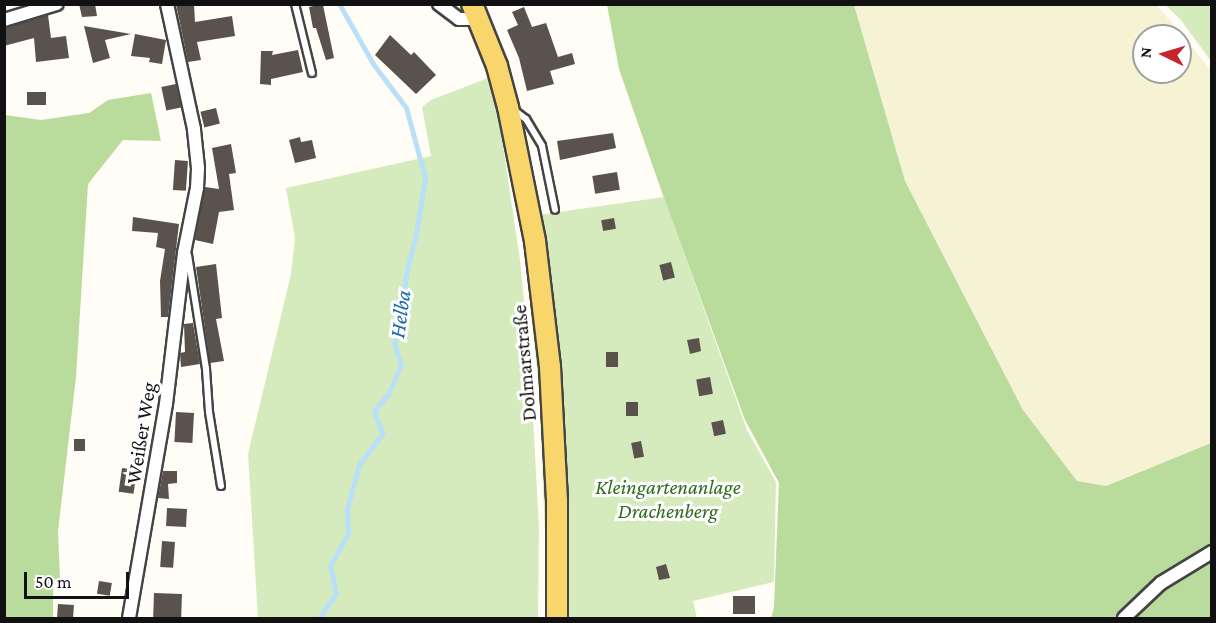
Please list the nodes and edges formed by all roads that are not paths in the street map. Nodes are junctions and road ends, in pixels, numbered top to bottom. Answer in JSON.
{"nodes":[{"id":1,"x":57,"y":4,"type":"edge"},
{"id":2,"x":167,"y":4,"type":"edge"},
{"id":3,"x":296,"y":4,"type":"edge"},
{"id":4,"x":439,"y":4,"type":"edge"},
{"id":5,"x":476,"y":12,"type":"edge"},
{"id":6,"x":4,"y":20,"type":"edge"},
{"id":7,"x":312,"y":73,"type":"dead end"},
{"id":8,"x":508,"y":106,"type":"junction"},
{"id":9,"x":555,"y":210,"type":"dead end"},
{"id":10,"x":184,"y":253,"type":"junction"},
{"id":11,"x":221,"y":486,"type":"dead end"},
{"id":12,"x":1212,"y":552,"type":"edge"},
{"id":13,"x":129,"y":618,"type":"edge"},
{"id":14,"x":557,"y":618,"type":"edge"},
{"id":15,"x":1124,"y":618,"type":"edge"}],
"edges":[{"from":1,"to":6,"type":"street"},
{"from":2,"to":10,"type":"street","name":"Weißer Weg"},
{"from":3,"to":7,"type":"lane"},
{"from":4,"to":5,"type":"street","name":"Dolmarstraße"},
{"from":5,"to":8,"type":"main road","name":"Dolmarstraße"},
{"from":8,"to":9,"type":"lane","name":"Dolmarstraße"},
{"from":8,"to":14,"type":"main road","name":"Dolmarstraße"},
{"from":10,"to":11,"type":"lane","name":"Weißer Weg"},
{"from":10,"to":13,"type":"street","name":"Weißer Weg"},
{"from":12,"to":15,"type":"street"}]}
